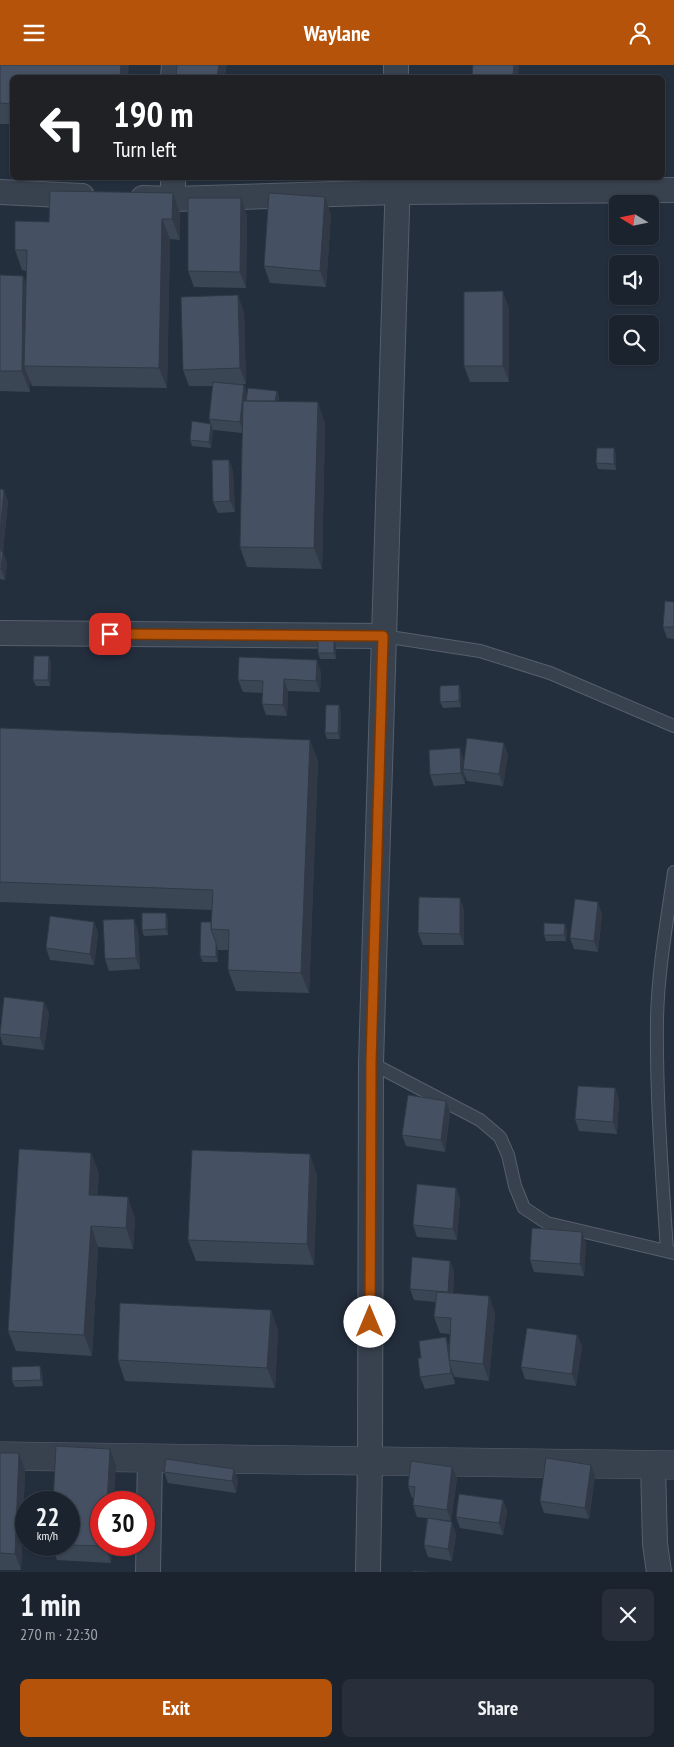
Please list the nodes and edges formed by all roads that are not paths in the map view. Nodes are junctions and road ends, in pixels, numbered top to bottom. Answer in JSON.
{"nodes":[{"id":1,"x":398,"y":185,"type":"edge"},
{"id":2,"x":173,"y":188,"type":"edge"},
{"id":3,"x":674,"y":191,"type":"edge"},
{"id":4,"x":0,"y":192,"type":"edge"},
{"id":5,"x":0,"y":633,"type":"edge"},
{"id":6,"x":383,"y":636,"type":"junction"},
{"id":7,"x":674,"y":726,"type":"edge"},
{"id":8,"x":674,"y":872,"type":"edge"},
{"id":9,"x":371,"y":1063,"type":"junction"},
{"id":10,"x":671,"y":1252,"type":"edge"},
{"id":11,"x":0,"y":1456,"type":"edge"},
{"id":12,"x":150,"y":1459,"type":"junction"},
{"id":13,"x":370,"y":1462,"type":"junction"},
{"id":14,"x":663,"y":1464,"type":"edge"},
{"id":15,"x":148,"y":1572,"type":"edge"},
{"id":16,"x":368,"y":1572,"type":"edge"},
{"id":17,"x":659,"y":1572,"type":"edge"}],
"edges":[{"from":1,"to":2,"type":"street"},
{"from":1,"to":3,"type":"street"},
{"from":1,"to":6,"type":"street"},
{"from":2,"to":4,"type":"street"},
{"from":5,"to":6,"type":"street"},
{"from":6,"to":7,"type":"lane"},
{"from":6,"to":9,"type":"street"},
{"from":8,"to":10,"type":"lane"},
{"from":9,"to":10,"type":"lane"},
{"from":9,"to":13,"type":"street"},
{"from":11,"to":12,"type":"street"},
{"from":12,"to":13,"type":"street"},
{"from":12,"to":15,"type":"street"},
{"from":13,"to":14,"type":"street"},
{"from":13,"to":16,"type":"street"},
{"from":14,"to":17,"type":"street"}]}
